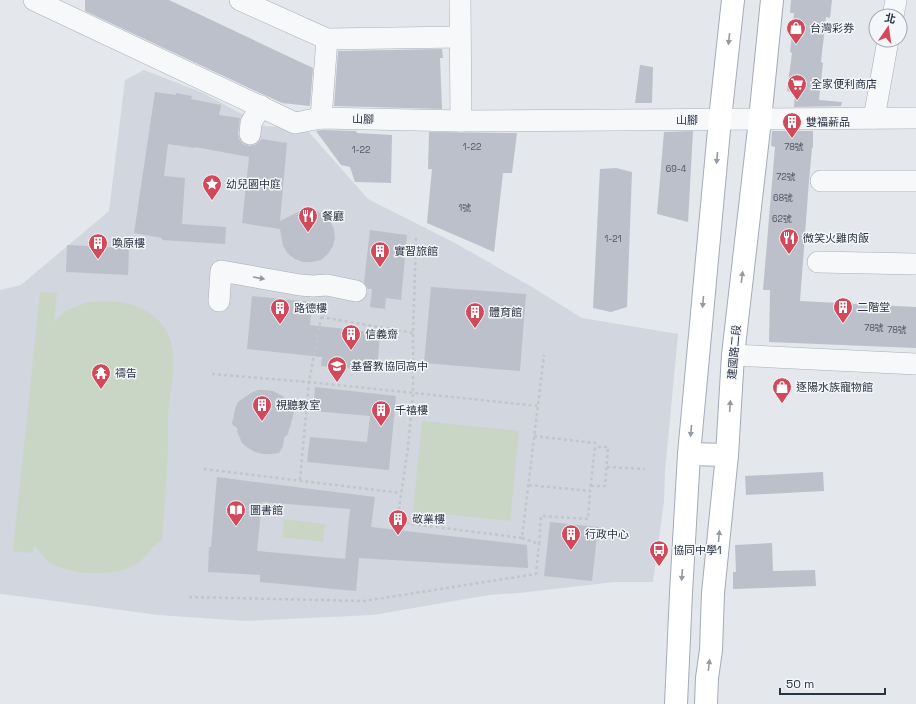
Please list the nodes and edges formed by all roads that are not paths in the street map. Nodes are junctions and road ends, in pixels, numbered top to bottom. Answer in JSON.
{"nodes":[{"id":1,"x":34,"y":0,"type":"edge"},
{"id":2,"x":240,"y":0,"type":"edge"},
{"id":3,"x":460,"y":0,"type":"edge"},
{"id":4,"x":734,"y":0,"type":"edge"},
{"id":5,"x":772,"y":0,"type":"edge"},
{"id":6,"x":460,"y":37,"type":"junction"},
{"id":7,"x":327,"y":38,"type":"junction"},
{"id":8,"x":887,"y":48,"type":"edge"},
{"id":9,"x":261,"y":106,"type":"junction"},
{"id":10,"x":321,"y":118,"type":"junction"},
{"id":11,"x":874,"y":118,"type":"junction"},
{"id":12,"x":916,"y":118,"type":"edge"},
{"id":13,"x":720,"y":119,"type":"junction"},
{"id":14,"x":760,"y":120,"type":"junction"},
{"id":15,"x":461,"y":121,"type":"junction"},
{"id":16,"x":250,"y":134,"type":"dead end"},
{"id":17,"x":821,"y":181,"type":"dead end"},
{"id":18,"x":916,"y":181,"type":"edge"},
{"id":19,"x":818,"y":262,"type":"dead end"},
{"id":20,"x":916,"y":264,"type":"edge"},
{"id":21,"x":356,"y":291,"type":"dead end"},
{"id":22,"x":218,"y":301,"type":"dead end"},
{"id":23,"x":733,"y":355,"type":"junction"},
{"id":24,"x":916,"y":364,"type":"edge"},
{"id":25,"x":689,"y":454,"type":"junction"},
{"id":26,"x":726,"y":455,"type":"junction"},
{"id":27,"x":676,"y":704,"type":"edge"},
{"id":28,"x":706,"y":704,"type":"edge"}],
"edges":[{"from":1,"to":9,"type":"street","name":"山腳"},
{"from":2,"to":7,"type":"street"},
{"from":3,"to":6,"type":"street"},
{"from":4,"to":13,"type":"main road","one_way":true},
{"from":5,"to":14,"type":"main road","name":"建國路二段"},
{"from":6,"to":7,"type":"street"},
{"from":6,"to":15,"type":"street"},
{"from":7,"to":10,"type":"street"},
{"from":8,"to":11,"type":"street"},
{"from":9,"to":10,"type":"street","name":"山腳"},
{"from":9,"to":16,"type":"street"},
{"from":10,"to":15,"type":"street","name":"山腳"},
{"from":11,"to":12,"type":"street","name":"山腳"},
{"from":11,"to":14,"type":"street","name":"山腳"},
{"from":13,"to":14,"type":"street","name":"山腳"},
{"from":13,"to":15,"type":"street","name":"山腳"},
{"from":13,"to":25,"type":"main road","one_way":true},
{"from":23,"to":14,"type":"main road","name":"建國路二段","one_way":true},
{"from":17,"to":18,"type":"street"},
{"from":19,"to":20,"type":"street"},
{"from":22,"to":21,"type":"street","one_way":true},
{"from":23,"to":24,"type":"street"},
{"from":26,"to":23,"type":"main road","name":"建國路二段","one_way":true},
{"from":25,"to":26,"type":"main road"},
{"from":25,"to":27,"type":"main road","one_way":true},
{"from":28,"to":26,"type":"main road","name":"建國路二段","one_way":true}]}
